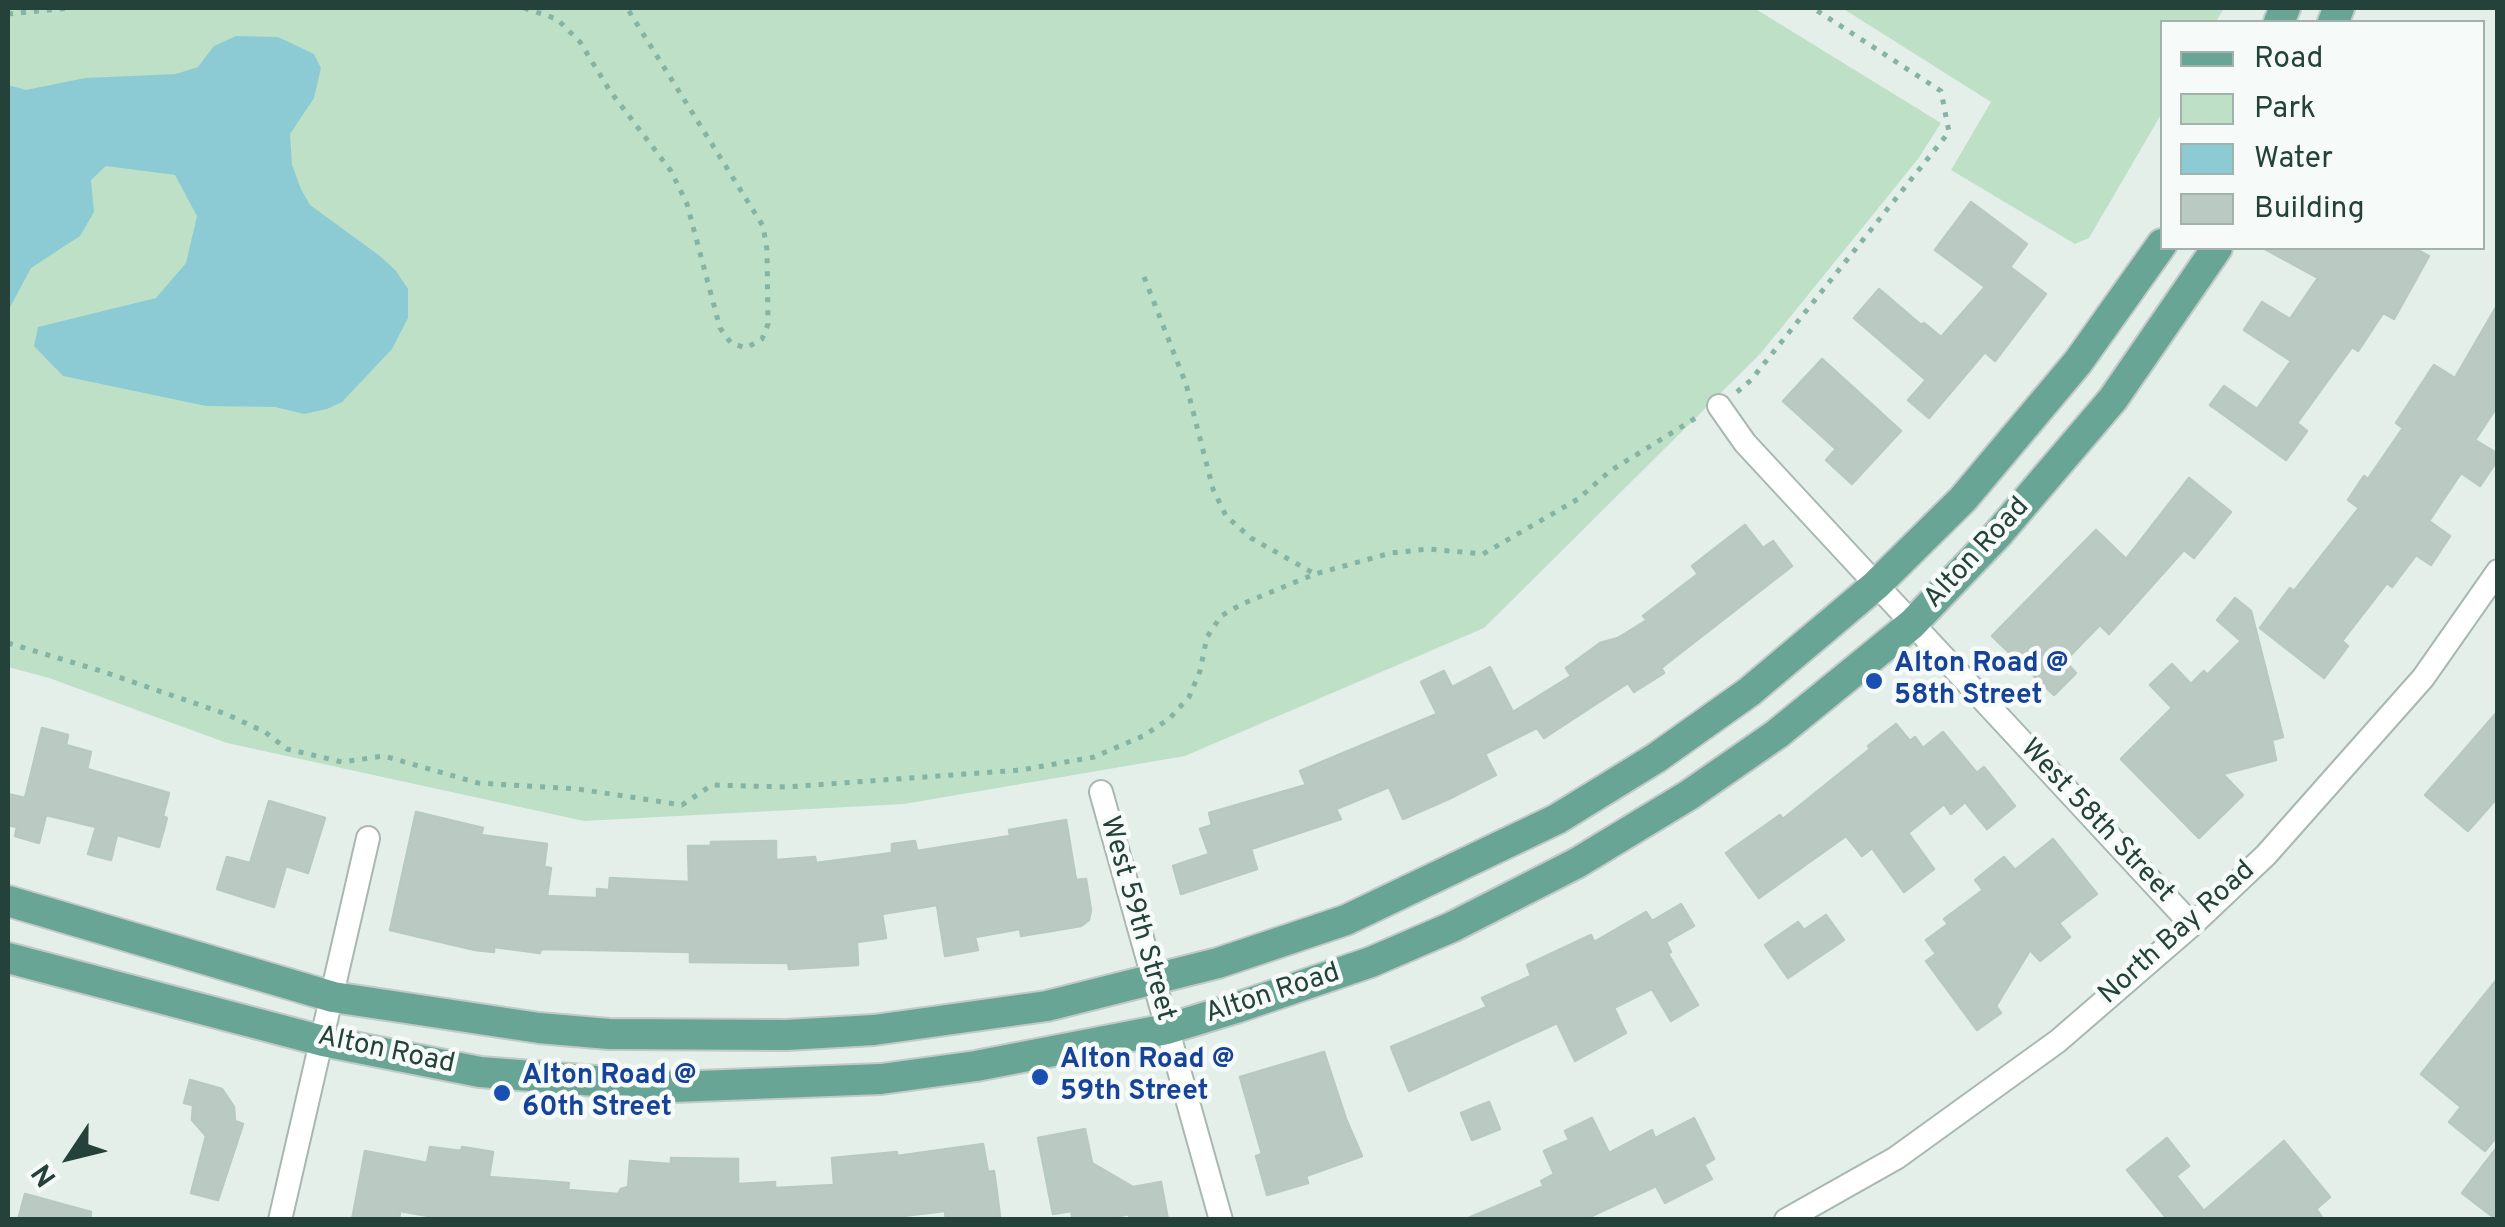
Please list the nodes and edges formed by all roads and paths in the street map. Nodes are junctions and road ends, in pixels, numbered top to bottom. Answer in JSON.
{"nodes":[{"id":1,"x":70,"y":8,"type":"edge"},
{"id":2,"x":524,"y":8,"type":"edge"},
{"id":3,"x":627,"y":8,"type":"edge"},
{"id":4,"x":1813,"y":8,"type":"edge"},
{"id":5,"x":8,"y":14,"type":"edge"},
{"id":6,"x":2160,"y":247,"type":"edge"},
{"id":7,"x":2216,"y":250,"type":"edge"},
{"id":8,"x":1144,"y":277,"type":"dead end"},
{"id":9,"x":1719,"y":406,"type":"junction"},
{"id":10,"x":2498,"y":571,"type":"edge"},
{"id":11,"x":1315,"y":574,"type":"junction"},
{"id":12,"x":1876,"y":585,"type":"junction"},
{"id":13,"x":1912,"y":624,"type":"junction"},
{"id":14,"x":8,"y":643,"type":"edge"},
{"id":15,"x":1100,"y":792,"type":"dead end"},
{"id":16,"x":368,"y":838,"type":"dead end"},
{"id":17,"x":8,"y":901,"type":"edge"},
{"id":18,"x":2192,"y":925,"type":"junction"},
{"id":19,"x":8,"y":958,"type":"edge"},
{"id":20,"x":1153,"y":980,"type":"junction"},
{"id":21,"x":333,"y":997,"type":"junction"},
{"id":22,"x":1168,"y":1029,"type":"junction"},
{"id":23,"x":324,"y":1041,"type":"junction"},
{"id":24,"x":280,"y":1220,"type":"edge"},
{"id":25,"x":1221,"y":1220,"type":"edge"},
{"id":26,"x":1786,"y":1220,"type":"edge"}],
"edges":[{"from":1,"to":5,"type":"path"},
{"from":2,"to":3,"type":"path"},
{"from":4,"to":9,"type":"path"},
{"from":6,"to":12,"type":"main road","name":"Alton Road"},
{"from":7,"to":13,"type":"main road","name":"Alton Road"},
{"from":8,"to":11,"type":"path"},
{"from":9,"to":11,"type":"path"},
{"from":9,"to":12,"type":"street","name":"West 58th Street"},
{"from":10,"to":18,"type":"street","name":"North Bay Road"},
{"from":11,"to":14,"type":"path"},
{"from":12,"to":13,"type":"street","name":"West 58th Street"},
{"from":12,"to":20,"type":"main road","name":"Alton Road"},
{"from":13,"to":18,"type":"street","name":"West 58th Street"},
{"from":13,"to":22,"type":"main road","name":"Alton Road"},
{"from":15,"to":20,"type":"street","name":"West 59th Street"},
{"from":16,"to":21,"type":"street"},
{"from":17,"to":21,"type":"main road","name":"Alton Road"},
{"from":18,"to":26,"type":"street","name":"North Bay Road"},
{"from":19,"to":23,"type":"main road","name":"Alton Road"},
{"from":20,"to":21,"type":"main road","name":"Alton Road"},
{"from":20,"to":22,"type":"street","name":"West 59th Street"},
{"from":21,"to":23,"type":"street"},
{"from":22,"to":23,"type":"main road","name":"Alton Road"},
{"from":22,"to":25,"type":"street","name":"West 59th Street"},
{"from":23,"to":24,"type":"street"}]}
